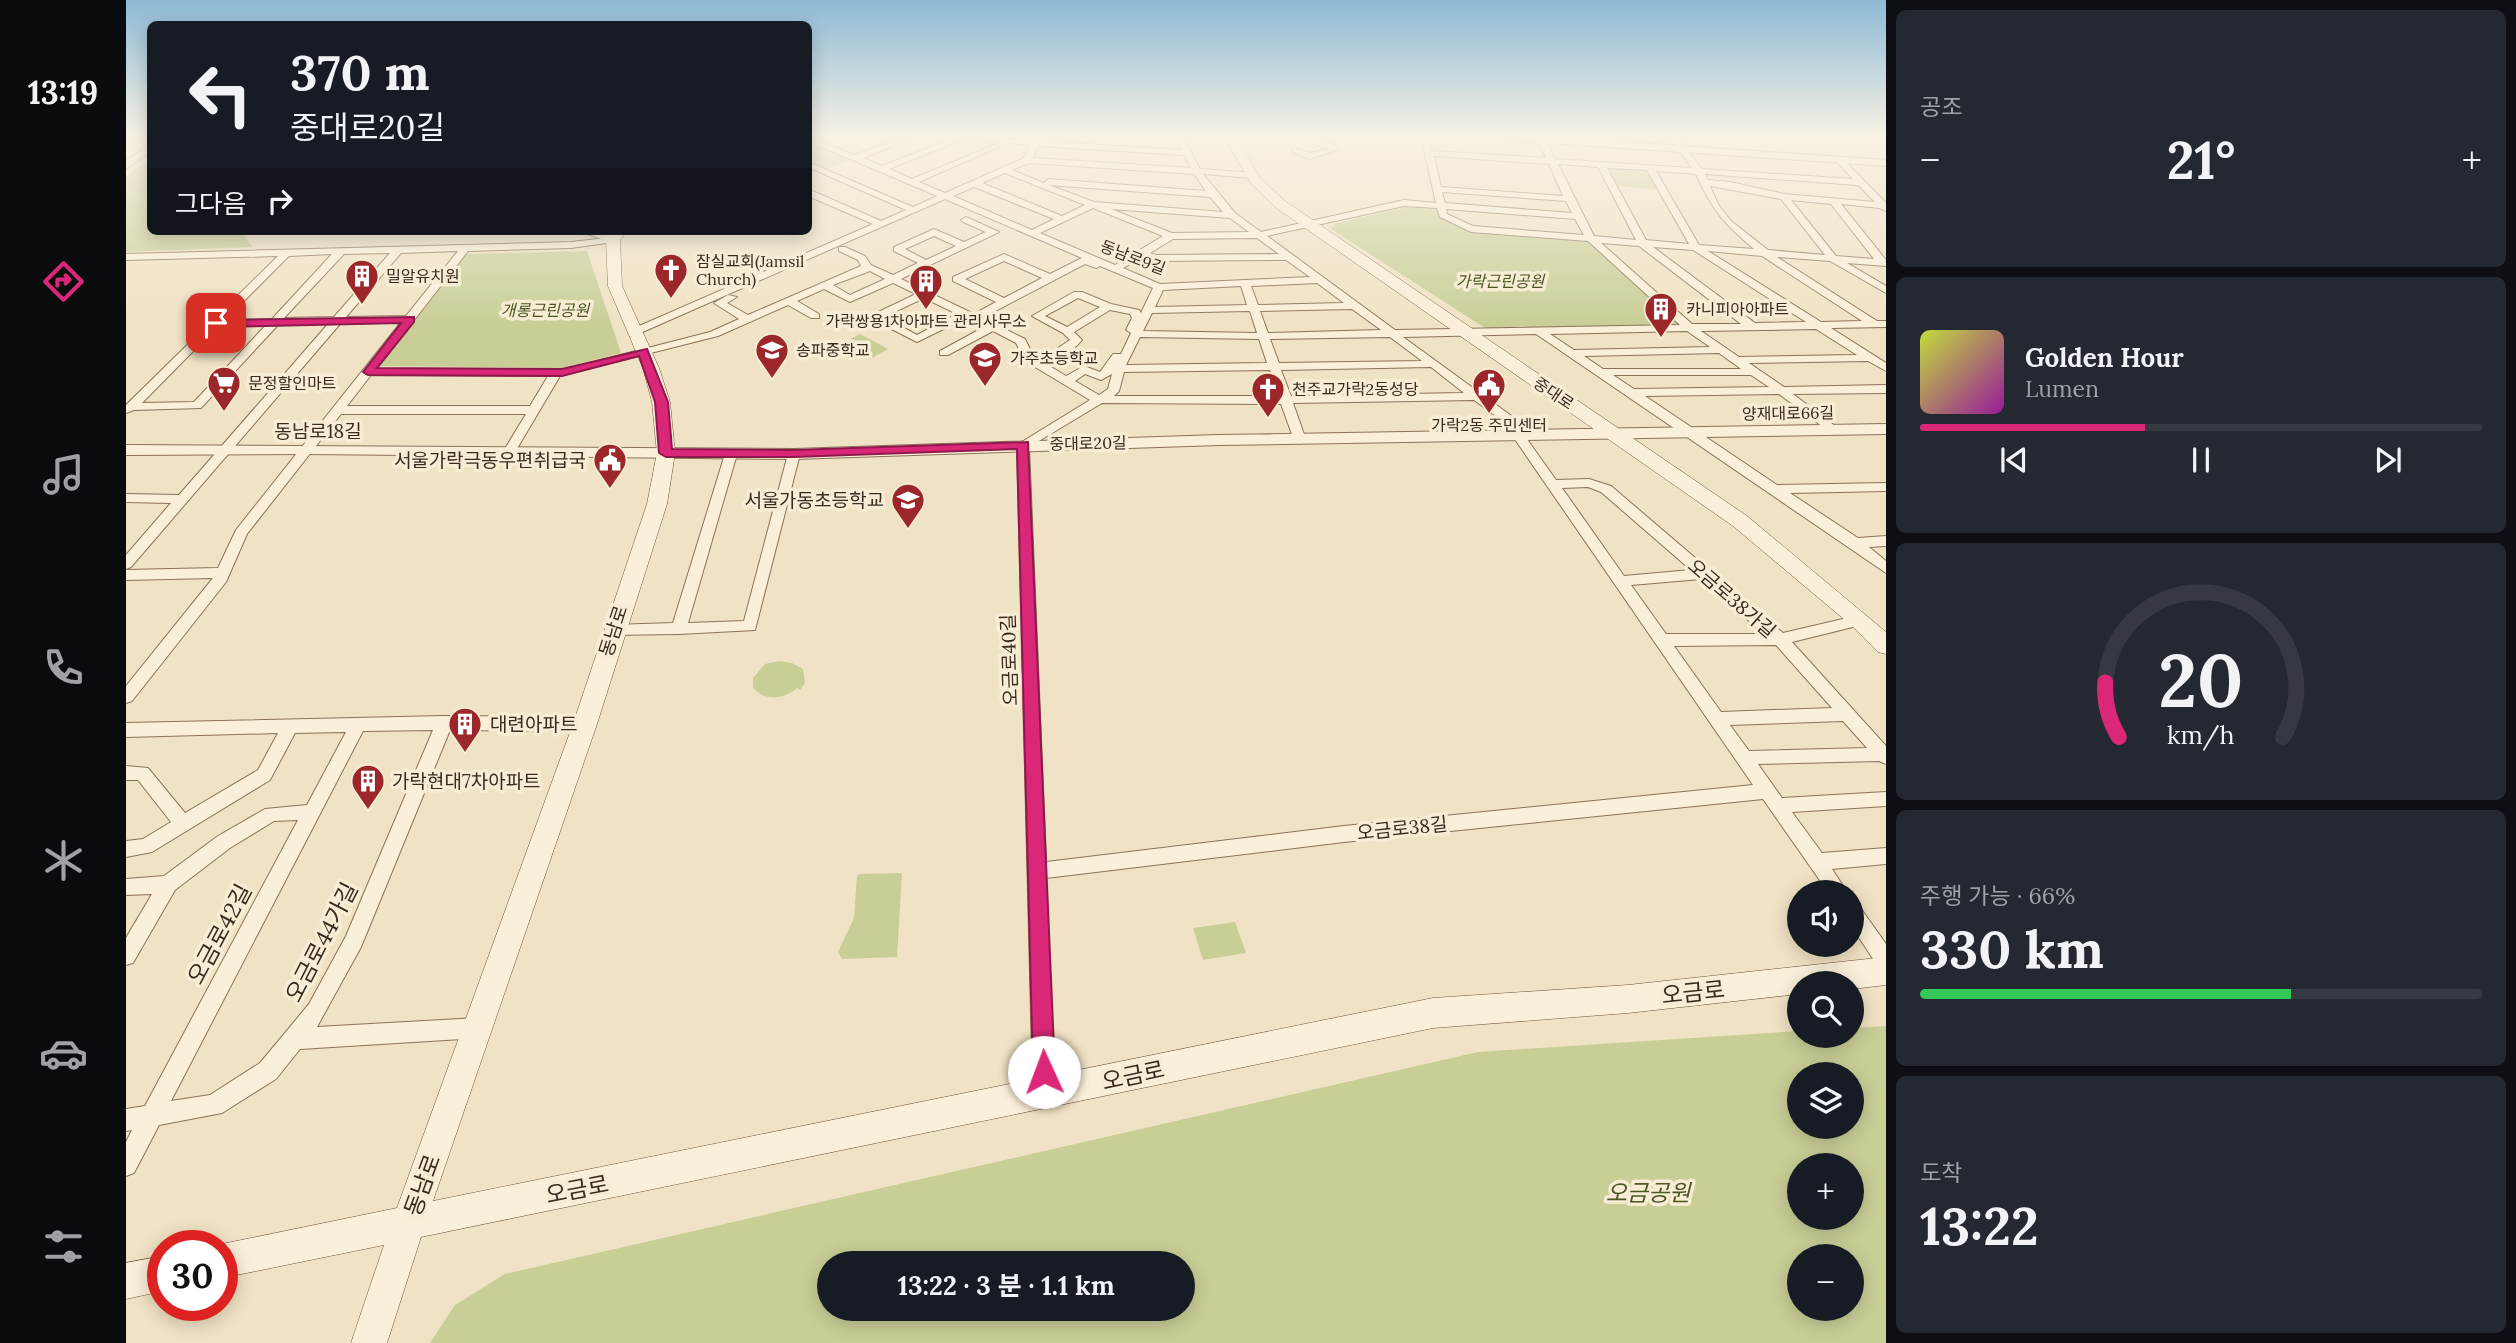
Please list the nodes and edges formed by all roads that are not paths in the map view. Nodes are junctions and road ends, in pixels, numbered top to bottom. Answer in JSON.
{"nodes":[{"id":1,"x":1569,"y":199,"type":"edge"},
{"id":2,"x":826,"y":200,"type":"edge"},
{"id":3,"x":889,"y":200,"type":"edge"},
{"id":4,"x":937,"y":200,"type":"edge"},
{"id":5,"x":954,"y":200,"type":"edge"},
{"id":6,"x":1014,"y":200,"type":"edge"},
{"id":7,"x":1078,"y":200,"type":"edge"},
{"id":8,"x":1216,"y":200,"type":"edge"},
{"id":9,"x":1276,"y":200,"type":"edge"},
{"id":10,"x":1440,"y":200,"type":"edge"},
{"id":11,"x":1619,"y":200,"type":"edge"},
{"id":12,"x":1668,"y":200,"type":"edge"},
{"id":13,"x":1712,"y":200,"type":"edge"},
{"id":14,"x":1786,"y":200,"type":"edge"},
{"id":15,"x":1817,"y":200,"type":"edge"},
{"id":16,"x":1821,"y":200,"type":"joint"},
{"id":17,"x":1834,"y":201,"type":"junction"},
{"id":18,"x":1441,"y":204,"type":"junction"},
{"id":19,"x":1092,"y":205,"type":"junction"},
{"id":20,"x":1885,"y":206,"type":"edge"},
{"id":21,"x":913,"y":210,"type":"junction"},
{"id":22,"x":1232,"y":215,"type":"junction"},
{"id":23,"x":1578,"y":216,"type":"junction"},
{"id":24,"x":1062,"y":219,"type":"junction"},
{"id":25,"x":881,"y":224,"type":"junction"},
{"id":26,"x":1310,"y":226,"type":"junction"},
{"id":27,"x":1032,"y":233,"type":"junction"},
{"id":28,"x":616,"y":235,"type":"edge"},
{"id":29,"x":1261,"y":235,"type":"junction"},
{"id":30,"x":1171,"y":236,"type":"junction"},
{"id":31,"x":1591,"y":239,"type":"junction"},
{"id":32,"x":1643,"y":244,"type":"junction"},
{"id":33,"x":964,"y":246,"type":"junction"},
{"id":34,"x":467,"y":247,"type":"junction"},
{"id":35,"x":1696,"y":248,"type":"junction"},
{"id":36,"x":399,"y":249,"type":"junction"},
{"id":37,"x":842,"y":249,"type":"junction"},
{"id":38,"x":341,"y":251,"type":"junction"},
{"id":39,"x":286,"y":253,"type":"junction"},
{"id":40,"x":1142,"y":253,"type":"junction"},
{"id":41,"x":1766,"y":254,"type":"junction"},
{"id":42,"x":126,"y":257,"type":"edge"},
{"id":43,"x":1289,"y":257,"type":"junction"},
{"id":44,"x":1833,"y":259,"type":"junction"},
{"id":45,"x":1884,"y":263,"type":"edge"},
{"id":46,"x":927,"y":264,"type":"junction"},
{"id":47,"x":867,"y":268,"type":"junction"},
{"id":48,"x":1116,"y":268,"type":"junction"},
{"id":49,"x":895,"y":278,"type":"junction"},
{"id":50,"x":1050,"y":278,"type":"junction"},
{"id":51,"x":1316,"y":280,"type":"junction"},
{"id":52,"x":1245,"y":283,"type":"junction"},
{"id":53,"x":824,"y":285,"type":"junction"},
{"id":54,"x":1160,"y":287,"type":"junction"},
{"id":55,"x":1886,"y":290,"type":"edge"},
{"id":56,"x":925,"y":293,"type":"junction"},
{"id":57,"x":789,"y":301,"type":"junction"},
{"id":58,"x":1003,"y":302,"type":"junction"},
{"id":59,"x":1352,"y":306,"type":"junction"},
{"id":60,"x":1108,"y":307,"type":"junction"},
{"id":61,"x":1254,"y":308,"type":"junction"},
{"id":62,"x":1149,"y":310,"type":"junction"},
{"id":63,"x":1135,"y":312,"type":"junction"},
{"id":64,"x":815,"y":316,"type":"dead end"},
{"id":65,"x":970,"y":316,"type":"junction"},
{"id":66,"x":410,"y":319,"type":"junction"},
{"id":67,"x":747,"y":319,"type":"junction"},
{"id":68,"x":337,"y":321,"type":"junction"},
{"id":69,"x":216,"y":323,"type":"junction"},
{"id":70,"x":274,"y":323,"type":"junction"},
{"id":71,"x":1880,"y":324,"type":"edge"},
{"id":72,"x":992,"y":327,"type":"junction"},
{"id":73,"x":1820,"y":327,"type":"junction"},
{"id":74,"x":1754,"y":328,"type":"junction"},
{"id":75,"x":1692,"y":330,"type":"junction"},
{"id":76,"x":1067,"y":331,"type":"junction"},
{"id":77,"x":1539,"y":331,"type":"junction"},
{"id":78,"x":1886,"y":331,"type":"edge"},
{"id":79,"x":1465,"y":332,"type":"junction"},
{"id":80,"x":1137,"y":334,"type":"junction"},
{"id":81,"x":1389,"y":334,"type":"junction"},
{"id":82,"x":1264,"y":336,"type":"junction"},
{"id":83,"x":638,"y":342,"type":"junction"},
{"id":84,"x":1723,"y":350,"type":"junction"},
{"id":85,"x":944,"y":353,"type":"dead end"},
{"id":86,"x":1571,"y":353,"type":"junction"},
{"id":87,"x":1870,"y":358,"type":"junction"},
{"id":88,"x":1739,"y":360,"type":"junction"},
{"id":89,"x":1431,"y":364,"type":"junction"},
{"id":90,"x":1040,"y":365,"type":"junction"},
{"id":91,"x":1275,"y":366,"type":"junction"},
{"id":92,"x":1886,"y":368,"type":"edge"},
{"id":93,"x":1119,"y":369,"type":"junction"},
{"id":94,"x":368,"y":372,"type":"junction"},
{"id":95,"x":1601,"y":372,"type":"junction"},
{"id":96,"x":1756,"y":372,"type":"junction"},
{"id":97,"x":556,"y":373,"type":"junction"},
{"id":98,"x":1065,"y":382,"type":"junction"},
{"id":99,"x":1886,"y":388,"type":"edge"},
{"id":100,"x":1782,"y":391,"type":"junction"},
{"id":101,"x":1633,"y":393,"type":"junction"},
{"id":102,"x":1474,"y":396,"type":"junction"},
{"id":103,"x":1098,"y":399,"type":"junction"},
{"id":104,"x":1286,"y":400,"type":"junction"},
{"id":105,"x":128,"y":410,"type":"edge"},
{"id":106,"x":338,"y":410,"type":"junction"},
{"id":107,"x":534,"y":410,"type":"junction"},
{"id":108,"x":1831,"y":429,"type":"junction"},
{"id":109,"x":1886,"y":429,"type":"edge"},
{"id":110,"x":1691,"y":432,"type":"junction"},
{"id":111,"x":1612,"y":434,"type":"junction"},
{"id":112,"x":1518,"y":435,"type":"junction"},
{"id":113,"x":1300,"y":440,"type":"junction"},
{"id":114,"x":1023,"y":444,"type":"junction"},
{"id":115,"x":307,"y":449,"type":"junction"},
{"id":116,"x":126,"y":450,"type":"edge"},
{"id":117,"x":226,"y":450,"type":"junction"},
{"id":118,"x":509,"y":452,"type":"junction"},
{"id":119,"x":666,"y":453,"type":"junction"},
{"id":120,"x":732,"y":454,"type":"junction"},
{"id":121,"x":794,"y":454,"type":"junction"},
{"id":122,"x":1552,"y":484,"type":"junction"},
{"id":123,"x":1886,"y":487,"type":"edge"},
{"id":124,"x":1774,"y":489,"type":"junction"},
{"id":125,"x":126,"y":498,"type":"edge"},
{"id":126,"x":183,"y":499,"type":"junction"},
{"id":127,"x":1886,"y":541,"type":"edge"},
{"id":128,"x":1855,"y":543,"type":"junction"},
{"id":129,"x":126,"y":564,"type":"edge"},
{"id":130,"x":1886,"y":568,"type":"edge"},
{"id":131,"x":223,"y":573,"type":"junction"},
{"id":132,"x":1704,"y":574,"type":"junction"},
{"id":133,"x":126,"y":575,"type":"edge"},
{"id":134,"x":1620,"y":580,"type":"junction"},
{"id":135,"x":1860,"y":620,"type":"junction"},
{"id":136,"x":679,"y":629,"type":"junction"},
{"id":137,"x":613,"y":631,"type":"junction"},
{"id":138,"x":1780,"y":639,"type":"junction"},
{"id":139,"x":1661,"y":640,"type":"junction"},
{"id":140,"x":1886,"y":646,"type":"edge"},
{"id":141,"x":126,"y":697,"type":"edge"},
{"id":142,"x":1848,"y":714,"type":"junction"},
{"id":143,"x":1716,"y":719,"type":"junction"},
{"id":144,"x":444,"y":723,"type":"junction"},
{"id":145,"x":584,"y":724,"type":"junction"},
{"id":146,"x":358,"y":726,"type":"junction"},
{"id":147,"x":289,"y":727,"type":"junction"},
{"id":148,"x":126,"y":730,"type":"edge"},
{"id":149,"x":1885,"y":755,"type":"edge"},
{"id":150,"x":1744,"y":758,"type":"junction"},
{"id":151,"x":126,"y":773,"type":"edge"},
{"id":152,"x":1772,"y":798,"type":"junction"},
{"id":153,"x":1886,"y":799,"type":"edge"},
{"id":154,"x":312,"y":812,"type":"junction"},
{"id":155,"x":183,"y":824,"type":"junction"},
{"id":156,"x":126,"y":849,"type":"edge"},
{"id":157,"x":1886,"y":856,"type":"edge"},
{"id":158,"x":1817,"y":862,"type":"junction"},
{"id":159,"x":1037,"y":870,"type":"junction"},
{"id":160,"x":1830,"y":880,"type":"edge"},
{"id":161,"x":168,"y":884,"type":"junction"},
{"id":162,"x":126,"y":887,"type":"edge"},
{"id":163,"x":1864,"y":929,"type":"edge"},
{"id":164,"x":126,"y":956,"type":"edge"},
{"id":165,"x":1886,"y":961,"type":"edge"},
{"id":166,"x":1886,"y":971,"type":"edge"},
{"id":167,"x":478,"y":1028,"type":"junction"},
{"id":168,"x":295,"y":1039,"type":"junction"},
{"id":169,"x":1044,"y":1094,"type":"junction"},
{"id":170,"x":150,"y":1116,"type":"junction"},
{"id":171,"x":126,"y":1120,"type":"edge"},
{"id":172,"x":126,"y":1165,"type":"edge"},
{"id":173,"x":409,"y":1221,"type":"junction"},
{"id":174,"x":238,"y":1258,"type":"edge"},
{"id":175,"x":147,"y":1276,"type":"edge"},
{"id":176,"x":126,"y":1281,"type":"edge"},
{"id":177,"x":369,"y":1343,"type":"edge"}],
"edges":[{"from":1,"to":23,"type":"street"},
{"from":2,"to":25,"type":"street"},
{"from":3,"to":21,"type":"street"},
{"from":4,"to":21,"type":"street"},
{"from":5,"to":27,"type":"street","name":"동남로9길"},
{"from":6,"to":24,"type":"street"},
{"from":7,"to":19,"type":"street"},
{"from":8,"to":22,"type":"street"},
{"from":9,"to":26,"type":"main road","name":"중대로"},
{"from":10,"to":18,"type":"street"},
{"from":11,"to":32,"type":"street"},
{"from":12,"to":35,"type":"street"},
{"from":13,"to":41,"type":"street"},
{"from":14,"to":44,"type":"street"},
{"from":15,"to":16,"type":"street"},
{"from":16,"to":17,"type":"street"},
{"from":17,"to":20,"type":"street"},
{"from":17,"to":45,"type":"street"},
{"from":18,"to":23,"type":"street"},
{"from":18,"to":26,"type":"street"},
{"from":18,"to":31,"type":"street"},
{"from":19,"to":22,"type":"street"},
{"from":19,"to":24,"type":"street"},
{"from":19,"to":30,"type":"street"},
{"from":21,"to":25,"type":"street"},
{"from":22,"to":29,"type":"street"},
{"from":23,"to":31,"type":"street"},
{"from":24,"to":27,"type":"street"},
{"from":25,"to":83,"type":"street"},
{"from":26,"to":29,"type":"street"},
{"from":26,"to":79,"type":"main road","name":"중대로"},
{"from":27,"to":48,"type":"street","name":"동남로9길"},
{"from":28,"to":34,"type":"street"},
{"from":28,"to":83,"type":"main road","name":"동남로"},
{"from":29,"to":30,"type":"street"},
{"from":29,"to":43,"type":"street"},
{"from":30,"to":40,"type":"street"},
{"from":31,"to":32,"type":"street"},
{"from":31,"to":75,"type":"street"},
{"from":32,"to":35,"type":"street"},
{"from":32,"to":74,"type":"street"},
{"from":33,"to":37,"type":"street"},
{"from":33,"to":46,"type":"street"},
{"from":33,"to":46,"type":"street"},
{"from":34,"to":36,"type":"street"},
{"from":34,"to":66,"type":"street"},
{"from":35,"to":41,"type":"street"},
{"from":35,"to":73,"type":"street"},
{"from":36,"to":38,"type":"street"},
{"from":36,"to":68,"type":"street"},
{"from":37,"to":47,"type":"street"},
{"from":37,"to":67,"type":"street"},
{"from":38,"to":39,"type":"street"},
{"from":38,"to":70,"type":"street"},
{"from":39,"to":42,"type":"street"},
{"from":39,"to":69,"type":"street"},
{"from":40,"to":43,"type":"street"},
{"from":40,"to":48,"type":"street"},
{"from":41,"to":44,"type":"street"},
{"from":41,"to":71,"type":"street"},
{"from":43,"to":51,"type":"street"},
{"from":44,"to":45,"type":"street"},
{"from":44,"to":55,"type":"street"},
{"from":46,"to":49,"type":"street"},
{"from":47,"to":49,"type":"street"},
{"from":47,"to":53,"type":"street"},
{"from":48,"to":54,"type":"street","name":"동남로9길"},
{"from":49,"to":53,"type":"street"},
{"from":49,"to":56,"type":"street"},
{"from":50,"to":58,"type":"street"},
{"from":50,"to":58,"type":"street"},
{"from":50,"to":63,"type":"street"},
{"from":51,"to":52,"type":"street","name":"동남로9길"},
{"from":51,"to":59,"type":"street"},
{"from":52,"to":54,"type":"street","name":"동남로9길"},
{"from":52,"to":61,"type":"street"},
{"from":53,"to":57,"type":"street"},
{"from":54,"to":62,"type":"street"},
{"from":56,"to":65,"type":"street"},
{"from":56,"to":65,"type":"street"},
{"from":57,"to":64,"type":"street"},
{"from":57,"to":67,"type":"street"},
{"from":58,"to":65,"type":"street"},
{"from":59,"to":61,"type":"street"},
{"from":59,"to":81,"type":"street"},
{"from":60,"to":63,"type":"street"},
{"from":60,"to":76,"type":"street"},
{"from":60,"to":76,"type":"street"},
{"from":61,"to":62,"type":"street"},
{"from":61,"to":82,"type":"street"},
{"from":62,"to":80,"type":"street"},
{"from":63,"to":98,"type":"street"},
{"from":65,"to":72,"type":"street"},
{"from":66,"to":68,"type":"street"},
{"from":66,"to":94,"type":"street"},
{"from":67,"to":83,"type":"street"},
{"from":68,"to":70,"type":"street"},
{"from":68,"to":117,"type":"street"},
{"from":69,"to":70,"type":"street"},
{"from":69,"to":105,"type":"street"},
{"from":70,"to":105,"type":"street"},
{"from":71,"to":73,"type":"street"},
{"from":71,"to":78,"type":"street"},
{"from":72,"to":85,"type":"street"},
{"from":72,"to":90,"type":"street"},
{"from":73,"to":74,"type":"street"},
{"from":73,"to":87,"type":"street"},
{"from":74,"to":75,"type":"street"},
{"from":75,"to":77,"type":"street"},
{"from":75,"to":84,"type":"street"},
{"from":76,"to":90,"type":"street"},
{"from":77,"to":79,"type":"street"},
{"from":77,"to":86,"type":"street"},
{"from":79,"to":81,"type":"street"},
{"from":79,"to":111,"type":"main road","name":"중대로"},
{"from":80,"to":82,"type":"street"},
{"from":80,"to":93,"type":"street"},
{"from":81,"to":82,"type":"street"},
{"from":81,"to":89,"type":"street"},
{"from":82,"to":91,"type":"street"},
{"from":83,"to":97,"type":"street"},
{"from":83,"to":119,"type":"main road","name":"동남로"},
{"from":84,"to":86,"type":"street"},
{"from":84,"to":88,"type":"street"},
{"from":86,"to":95,"type":"street"},
{"from":87,"to":88,"type":"street"},
{"from":87,"to":92,"type":"street"},
{"from":88,"to":96,"type":"street"},
{"from":89,"to":91,"type":"street"},
{"from":89,"to":102,"type":"street"},
{"from":90,"to":98,"type":"street"},
{"from":91,"to":93,"type":"street"},
{"from":91,"to":104,"type":"street"},
{"from":93,"to":103,"type":"street"},
{"from":94,"to":97,"type":"street"},
{"from":94,"to":106,"type":"street"},
{"from":95,"to":96,"type":"street"},
{"from":95,"to":101,"type":"street"},
{"from":96,"to":100,"type":"street"},
{"from":97,"to":107,"type":"street"},
{"from":98,"to":103,"type":"street"},
{"from":99,"to":100,"type":"street"},
{"from":100,"to":101,"type":"street"},
{"from":100,"to":108,"type":"street"},
{"from":101,"to":110,"type":"street"},
{"from":102,"to":104,"type":"street"},
{"from":102,"to":112,"type":"street"},
{"from":103,"to":104,"type":"street"},
{"from":103,"to":114,"type":"street"},
{"from":104,"to":113,"type":"street"},
{"from":106,"to":107,"type":"street"},
{"from":106,"to":115,"type":"street"},
{"from":107,"to":118,"type":"street"},
{"from":108,"to":109,"type":"street","name":"양재대로66길"},
{"from":108,"to":110,"type":"street","name":"양재대로66길"},
{"from":110,"to":111,"type":"street","name":"양재대로66길"},
{"from":110,"to":124,"type":"street"},
{"from":111,"to":112,"type":"street","name":"중대로20길"},
{"from":111,"to":135,"type":"main road","name":"중대로"},
{"from":112,"to":113,"type":"street","name":"중대로20길"},
{"from":112,"to":122,"type":"street"},
{"from":113,"to":114,"type":"street","name":"중대로20길"},
{"from":114,"to":121,"type":"street","name":"중대로20길"},
{"from":114,"to":159,"type":"street","name":"오금로40길"},
{"from":115,"to":117,"type":"street","name":"동남로18길"},
{"from":115,"to":118,"type":"street","name":"동남로18길"},
{"from":115,"to":131,"type":"street"},
{"from":116,"to":117,"type":"street","name":"동남로18길"},
{"from":117,"to":126,"type":"street"},
{"from":118,"to":119,"type":"street","name":"동남로18길"},
{"from":119,"to":120,"type":"street","name":"중대로20길"},
{"from":119,"to":137,"type":"main road","name":"동남로"},
{"from":120,"to":121,"type":"street","name":"중대로20길"},
{"from":120,"to":136,"type":"street"},
{"from":121,"to":136,"type":"street"},
{"from":122,"to":132,"type":"street","name":"오금로38가길"},
{"from":122,"to":134,"type":"street"},
{"from":123,"to":124,"type":"street"},
{"from":124,"to":128,"type":"street"},
{"from":125,"to":126,"type":"street"},
{"from":126,"to":129,"type":"street"},
{"from":127,"to":128,"type":"street"},
{"from":128,"to":130,"type":"street"},
{"from":131,"to":133,"type":"street"},
{"from":131,"to":141,"type":"street"},
{"from":132,"to":134,"type":"street"},
{"from":132,"to":138,"type":"street","name":"오금로38가길"},
{"from":134,"to":139,"type":"street"},
{"from":135,"to":138,"type":"street"},
{"from":135,"to":140,"type":"main road","name":"중대로"},
{"from":136,"to":137,"type":"street"},
{"from":137,"to":145,"type":"main road","name":"동남로"},
{"from":138,"to":139,"type":"street"},
{"from":138,"to":142,"type":"street","name":"오금로38가길"},
{"from":139,"to":143,"type":"street"},
{"from":142,"to":143,"type":"street"},
{"from":142,"to":149,"type":"street","name":"오금로38가길"},
{"from":143,"to":150,"type":"street"},
{"from":144,"to":145,"type":"street"},
{"from":144,"to":146,"type":"street"},
{"from":144,"to":168,"type":"street","name":"오금로44가길"},
{"from":145,"to":167,"type":"main road","name":"동남로"},
{"from":146,"to":147,"type":"street"},
{"from":146,"to":154,"type":"street","name":"오금로42길"},
{"from":147,"to":148,"type":"street"},
{"from":147,"to":155,"type":"street"},
{"from":149,"to":150,"type":"street"},
{"from":150,"to":152,"type":"street"},
{"from":151,"to":155,"type":"street"},
{"from":152,"to":153,"type":"street","name":"오금로38길"},
{"from":152,"to":158,"type":"street"},
{"from":152,"to":159,"type":"street","name":"오금로38길"},
{"from":154,"to":161,"type":"street"},
{"from":154,"to":170,"type":"street","name":"오금로42길"},
{"from":155,"to":156,"type":"street"},
{"from":157,"to":158,"type":"street"},
{"from":158,"to":160,"type":"street"},
{"from":159,"to":169,"type":"street","name":"오금로40길"},
{"from":161,"to":162,"type":"street"},
{"from":161,"to":164,"type":"street"},
{"from":163,"to":165,"type":"street"},
{"from":166,"to":169,"type":"main road","name":"오금로"},
{"from":167,"to":168,"type":"street"},
{"from":167,"to":173,"type":"main road","name":"동남로"},
{"from":168,"to":170,"type":"street","name":"오금로44가길"},
{"from":169,"to":173,"type":"main road","name":"오금로"},
{"from":170,"to":171,"type":"street","name":"오금로44가길"},
{"from":170,"to":172,"type":"street","name":"오금로42길"},
{"from":173,"to":174,"type":"main road","name":"오금로"},
{"from":173,"to":177,"type":"main road","name":"동남로"},
{"from":175,"to":176,"type":"main road"}]}
